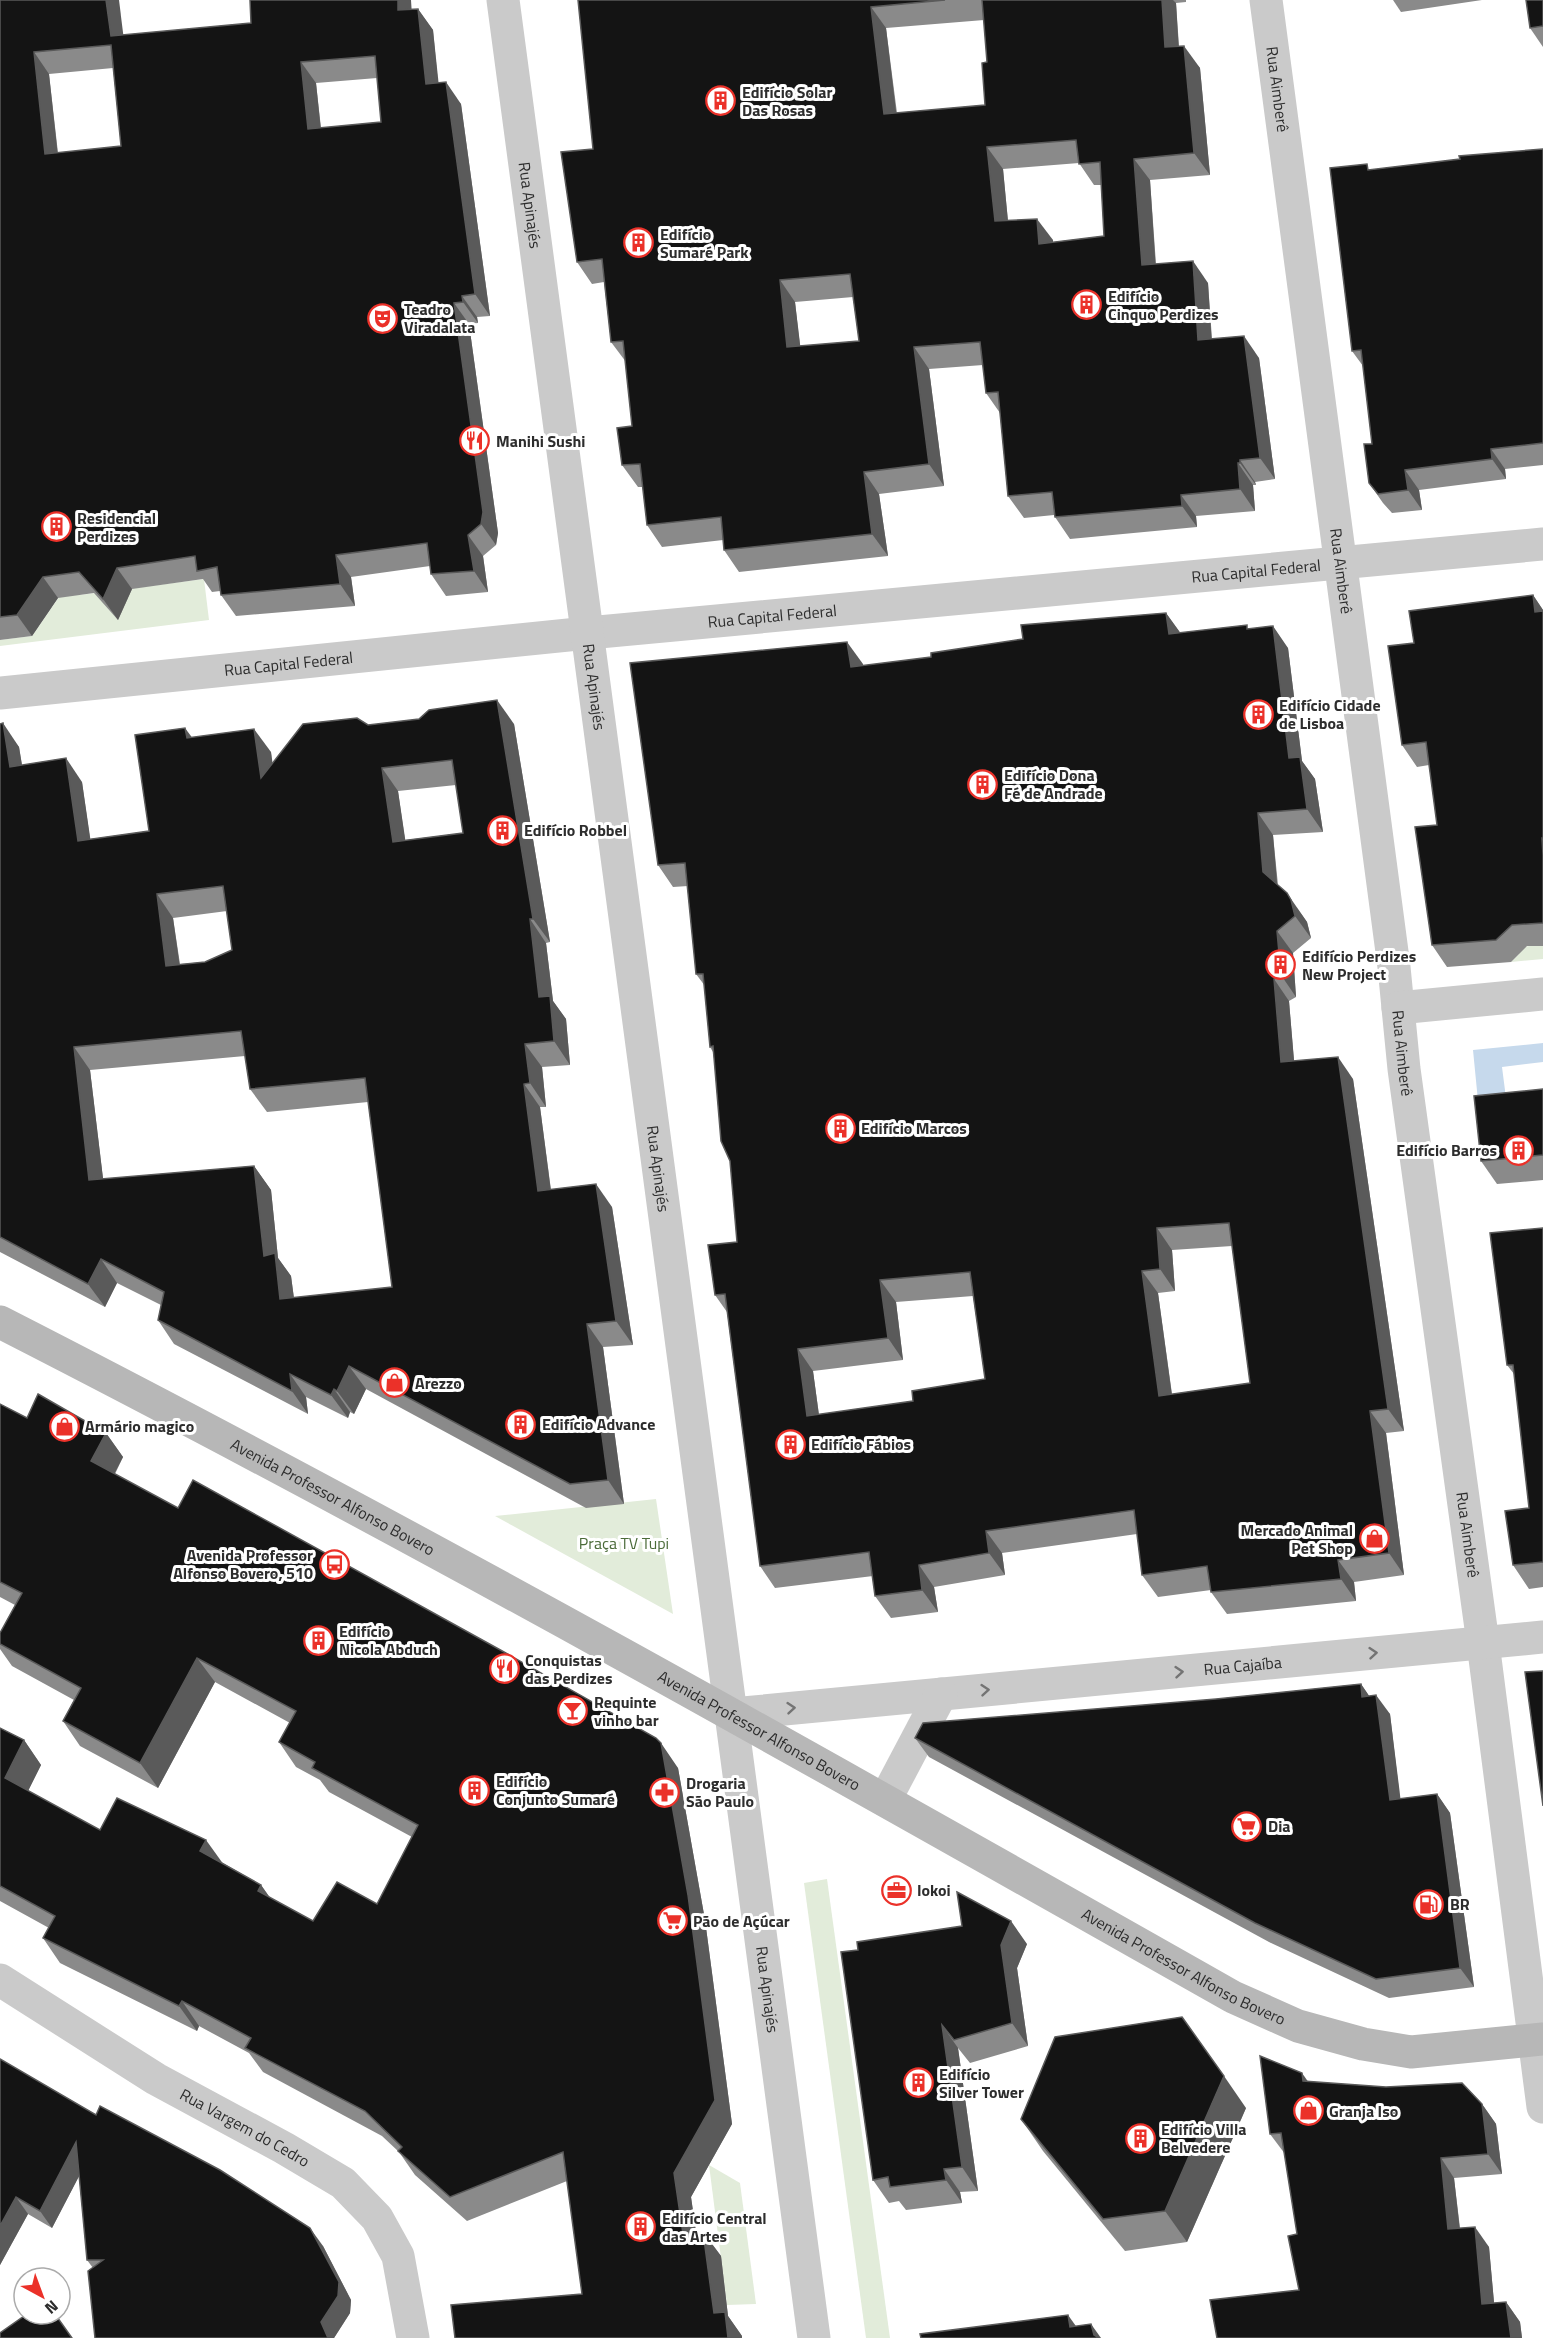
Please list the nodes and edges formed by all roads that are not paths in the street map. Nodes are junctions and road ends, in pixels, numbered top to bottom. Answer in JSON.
{"nodes":[{"id":1,"x":503,"y":0,"type":"edge"},
{"id":2,"x":1266,"y":0,"type":"edge"},
{"id":3,"x":1543,"y":544,"type":"edge"},
{"id":4,"x":1339,"y":563,"type":"junction"},
{"id":5,"x":588,"y":633,"type":"junction"},
{"id":6,"x":0,"y":693,"type":"edge"},
{"id":7,"x":1543,"y":994,"type":"edge"},
{"id":8,"x":1398,"y":1008,"type":"junction"},
{"id":9,"x":0,"y":1322,"type":"edge"},
{"id":10,"x":1543,"y":1637,"type":"edge"},
{"id":11,"x":1483,"y":1643,"type":"junction"},
{"id":12,"x":941,"y":1694,"type":"junction"},
{"id":13,"x":732,"y":1714,"type":"junction"},
{"id":14,"x":885,"y":1800,"type":"junction"},
{"id":15,"x":0,"y":1980,"type":"edge"},
{"id":16,"x":1539,"y":2039,"type":"edge"},
{"id":17,"x":1543,"y":2107,"type":"edge"},
{"id":18,"x":413,"y":2338,"type":"edge"},
{"id":19,"x":814,"y":2338,"type":"edge"}],
"edges":[{"from":1,"to":5,"type":"street","name":"Rua Apinajés"},
{"from":2,"to":4,"type":"street","name":"Rua Aimberê"},
{"from":3,"to":4,"type":"street","name":"Rua Capital Federal"},
{"from":4,"to":5,"type":"street","name":"Rua Capital Federal"},
{"from":4,"to":8,"type":"street","name":"Rua Aimberê"},
{"from":5,"to":6,"type":"street","name":"Rua Capital Federal"},
{"from":5,"to":13,"type":"street","name":"Rua Apinajés"},
{"from":7,"to":8,"type":"street"},
{"from":8,"to":11,"type":"street","name":"Rua Aimberê"},
{"from":9,"to":13,"type":"main road","name":"Avenida Professor Alfonso Bovero"},
{"from":10,"to":11,"type":"street","name":"Rua Cajaíba"},
{"from":12,"to":11,"type":"street","name":"Rua Cajaíba","one_way":true},
{"from":11,"to":16,"type":"street","name":"Rua Aimberê"},
{"from":13,"to":12,"type":"street","name":"Rua Cajaíba","one_way":true},
{"from":12,"to":14,"type":"street"},
{"from":13,"to":14,"type":"main road","name":"Avenida Professor Alfonso Bovero"},
{"from":13,"to":19,"type":"street","name":"Rua Apinajés"},
{"from":14,"to":16,"type":"main road","name":"Avenida Professor Alfonso Bovero"},
{"from":15,"to":18,"type":"street","name":"Rua Vargem do Cedro"},
{"from":16,"to":17,"type":"street","name":"Rua Aimberê"}]}
